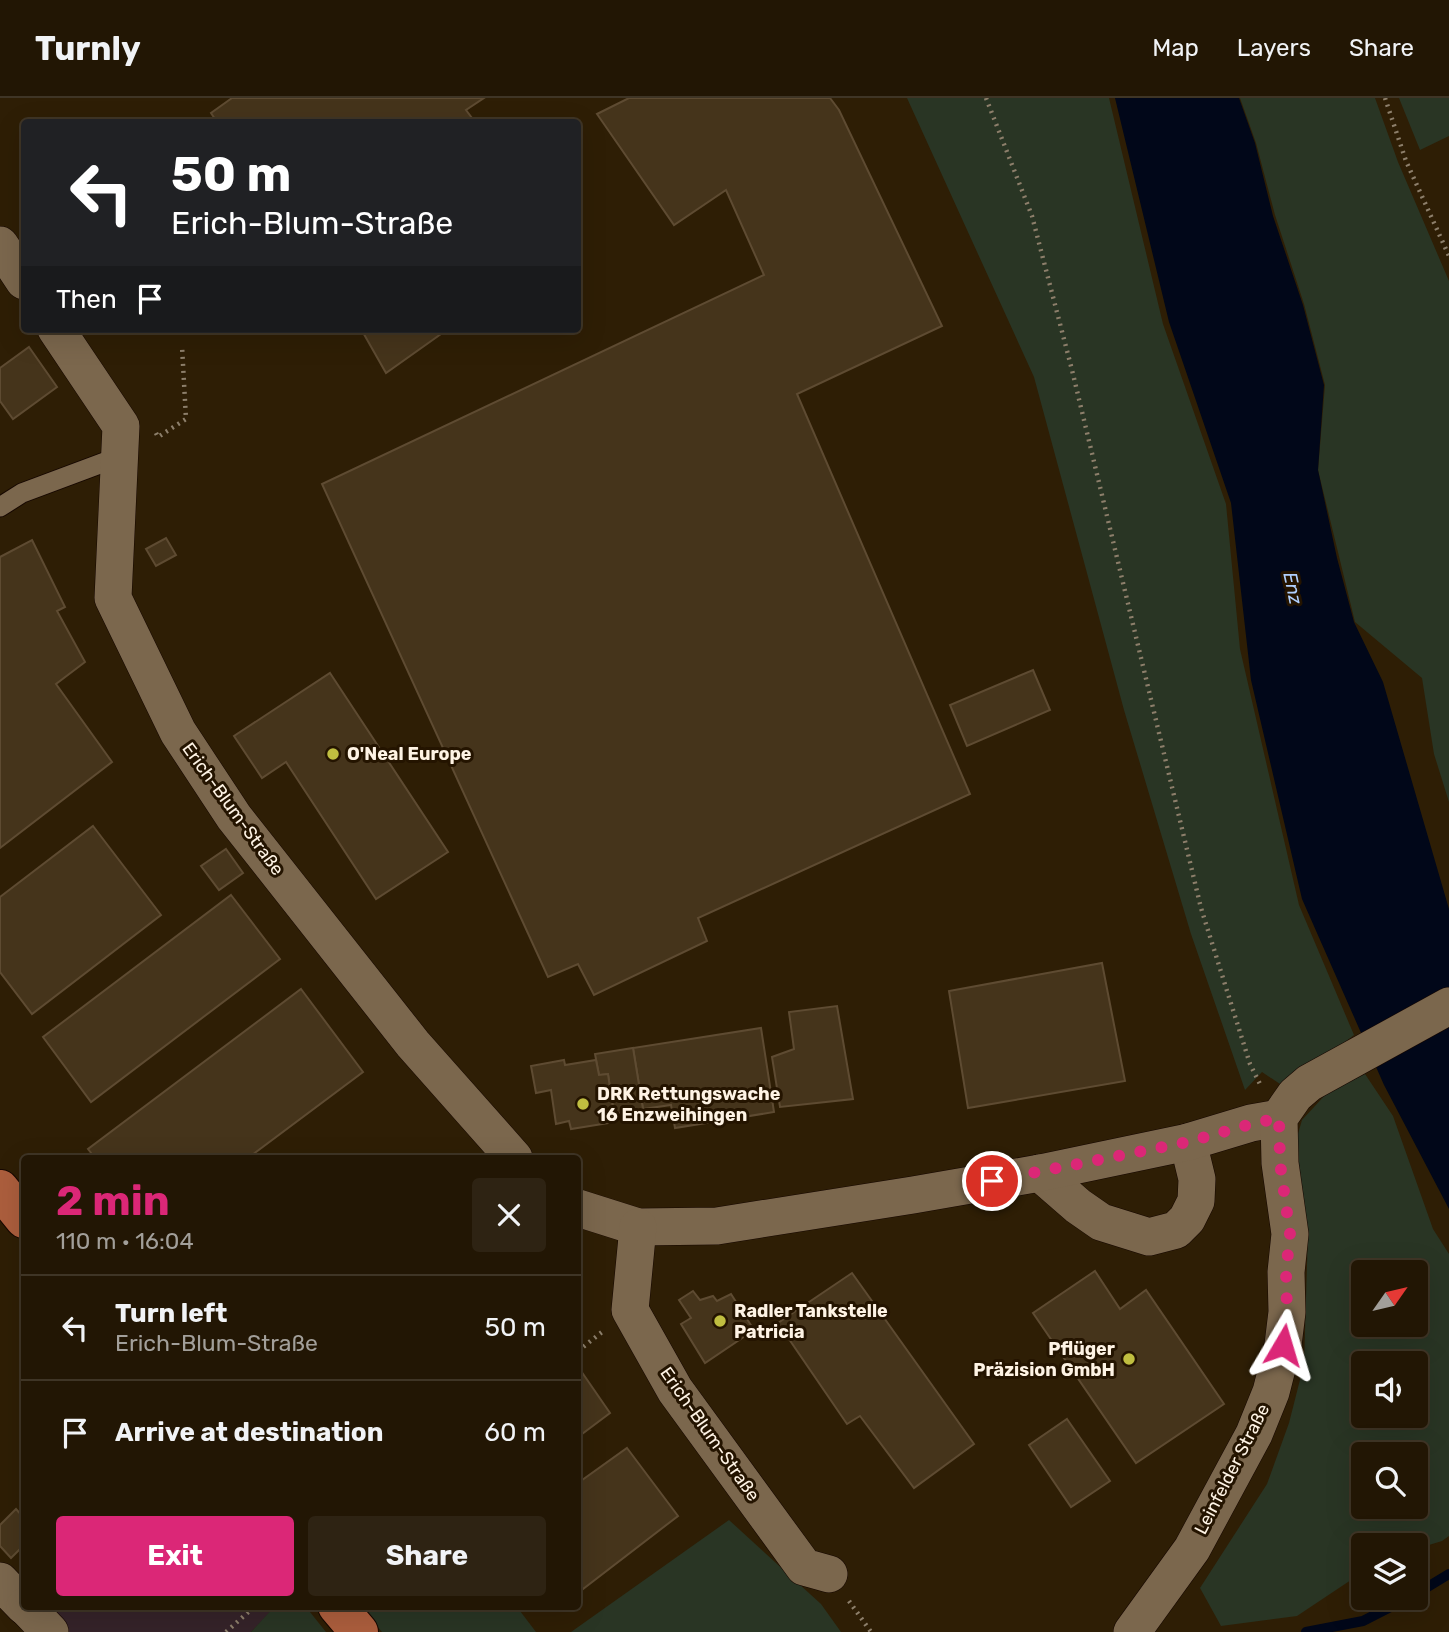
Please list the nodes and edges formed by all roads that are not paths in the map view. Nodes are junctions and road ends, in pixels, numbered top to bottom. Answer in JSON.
{"nodes":[{"id":1,"x":0,"y":244,"type":"edge"},
{"id":2,"x":21,"y":276,"type":"edge"},
{"id":3,"x":60,"y":333,"type":"edge"},
{"id":4,"x":121,"y":456,"type":"junction"},
{"id":5,"x":0,"y":507,"type":"edge"},
{"id":6,"x":1449,"y":1006,"type":"edge"},
{"id":7,"x":1279,"y":1118,"type":"junction"},
{"id":8,"x":1188,"y":1142,"type":"junction"},
{"id":9,"x":510,"y":1155,"type":"edge"},
{"id":10,"x":1040,"y":1173,"type":"junction"},
{"id":11,"x":0,"y":1189,"type":"edge"},
{"id":12,"x":581,"y":1209,"type":"edge"},
{"id":13,"x":21,"y":1215,"type":"edge"},
{"id":14,"x":638,"y":1227,"type":"junction"},
{"id":15,"x":829,"y":1574,"type":"dead end"},
{"id":16,"x":0,"y":1581,"type":"edge"},
{"id":17,"x":21,"y":1602,"type":"edge"},
{"id":18,"x":29,"y":1610,"type":"edge"},
{"id":19,"x":340,"y":1610,"type":"edge"},
{"id":20,"x":50,"y":1632,"type":"edge"},
{"id":21,"x":359,"y":1632,"type":"edge"},
{"id":22,"x":1132,"y":1632,"type":"edge"}],
"edges":[{"from":1,"to":2,"type":"street"},
{"from":3,"to":4,"type":"street","name":"Erich-Blum-Straße"},
{"from":4,"to":5,"type":"lane"},
{"from":4,"to":9,"type":"street","name":"Erich-Blum-Straße"},
{"from":6,"to":7,"type":"street"},
{"from":7,"to":8,"type":"street"},
{"from":7,"to":22,"type":"street","name":"Leinfelder Straße"},
{"from":8,"to":10,"type":"street"},
{"from":8,"to":10,"type":"street"},
{"from":10,"to":14,"type":"street"},
{"from":11,"to":13,"type":"main road"},
{"from":12,"to":14,"type":"street"},
{"from":14,"to":15,"type":"street","name":"Erich-Blum-Straße"},
{"from":16,"to":17,"type":"street"},
{"from":18,"to":20,"type":"street"},
{"from":19,"to":21,"type":"main road"}]}
